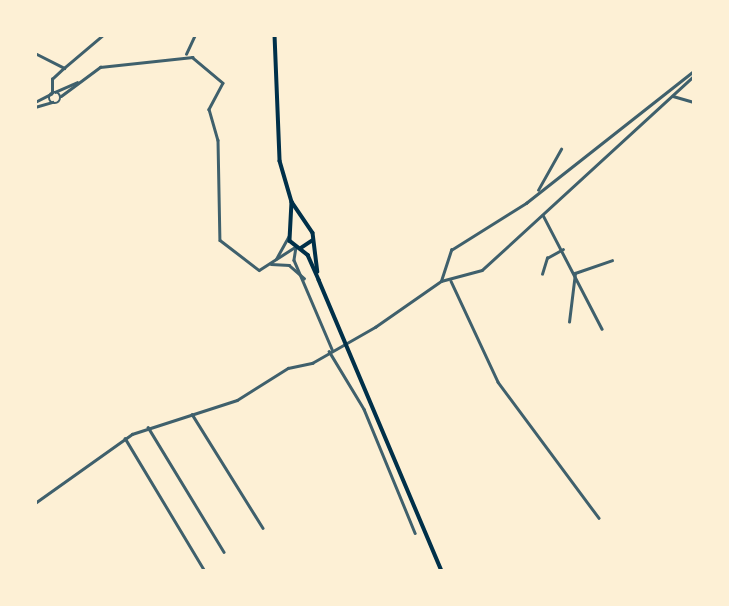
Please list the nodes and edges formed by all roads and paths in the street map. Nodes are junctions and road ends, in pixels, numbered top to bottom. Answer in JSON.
{"nodes":[{"id":1,"x":103,"y":35,"type":"edge"},
{"id":2,"x":195,"y":35,"type":"edge"},
{"id":3,"x":275,"y":35,"type":"edge"},
{"id":4,"x":35,"y":53,"type":"edge"},
{"id":5,"x":185,"y":55,"type":"junction"},
{"id":6,"x":64,"y":68,"type":"junction"},
{"id":7,"x":694,"y":71,"type":"edge"},
{"id":8,"x":694,"y":76,"type":"edge"},
{"id":9,"x":80,"y":80,"type":"junction"},
{"id":10,"x":52,"y":93,"type":"junction"},
{"id":11,"x":61,"y":96,"type":"junction"},
{"id":12,"x":673,"y":96,"type":"junction"},
{"id":13,"x":35,"y":102,"type":"edge"},
{"id":14,"x":52,"y":102,"type":"junction"},
{"id":15,"x":694,"y":103,"type":"edge"},
{"id":16,"x":35,"y":107,"type":"edge"},
{"id":17,"x":652,"y":107,"type":"junction"},
{"id":18,"x":659,"y":110,"type":"junction"},
{"id":19,"x":561,"y":149,"type":"dead end"},
{"id":20,"x":537,"y":193,"type":"junction"},
{"id":21,"x":292,"y":202,"type":"junction"},
{"id":22,"x":543,"y":215,"type":"junction"},
{"id":23,"x":306,"y":225,"type":"junction"},
{"id":24,"x":291,"y":229,"type":"junction"},
{"id":25,"x":289,"y":236,"type":"junction"},
{"id":26,"x":313,"y":237,"type":"junction"},
{"id":27,"x":297,"y":247,"type":"junction"},
{"id":28,"x":563,"y":248,"type":"junction"},
{"id":29,"x":612,"y":260,"type":"dead end"},
{"id":30,"x":272,"y":263,"type":"junction"},
{"id":31,"x":575,"y":273,"type":"junction"},
{"id":32,"x":542,"y":274,"type":"dead end"},
{"id":33,"x":319,"y":280,"type":"junction"},
{"id":34,"x":441,"y":281,"type":"junction"},
{"id":35,"x":451,"y":281,"type":"junction"},
{"id":36,"x":307,"y":282,"type":"junction"},
{"id":37,"x":569,"y":322,"type":"dead end"},
{"id":38,"x":602,"y":330,"type":"dead end"},
{"id":39,"x":330,"y":350,"type":"junction"},
{"id":40,"x":192,"y":414,"type":"junction"},
{"id":41,"x":148,"y":427,"type":"junction"},
{"id":42,"x":125,"y":438,"type":"junction"},
{"id":43,"x":35,"y":503,"type":"edge"},
{"id":44,"x":599,"y":518,"type":"dead end"},
{"id":45,"x":263,"y":527,"type":"dead end"},
{"id":46,"x":415,"y":533,"type":"dead end"},
{"id":47,"x":224,"y":552,"type":"dead end"},
{"id":48,"x":205,"y":571,"type":"edge"},
{"id":49,"x":442,"y":571,"type":"edge"}],
"edges":[{"from":1,"to":6,"type":"street"},
{"from":2,"to":5,"type":"street"},
{"from":3,"to":21,"type":"main road"},
{"from":4,"to":6,"type":"street"},
{"from":5,"to":9,"type":"street"},
{"from":5,"to":30,"type":"street"},
{"from":6,"to":10,"type":"street"},
{"from":7,"to":17,"type":"street"},
{"from":8,"to":12,"type":"street"},
{"from":9,"to":10,"type":"street"},
{"from":9,"to":11,"type":"street"},
{"from":10,"to":11,"type":"street"},
{"from":10,"to":13,"type":"street"},
{"from":10,"to":14,"type":"street"},
{"from":11,"to":14,"type":"street"},
{"from":12,"to":15,"type":"street"},
{"from":12,"to":18,"type":"street"},
{"from":14,"to":16,"type":"street"},
{"from":17,"to":18,"type":"street"},
{"from":17,"to":20,"type":"street"},
{"from":18,"to":22,"type":"street"},
{"from":19,"to":20,"type":"street"},
{"from":20,"to":34,"type":"street"},
{"from":21,"to":23,"type":"main road"},
{"from":21,"to":24,"type":"main road"},
{"from":22,"to":28,"type":"street"},
{"from":22,"to":35,"type":"street"},
{"from":23,"to":24,"type":"main road"},
{"from":23,"to":26,"type":"main road"},
{"from":24,"to":25,"type":"main road"},
{"from":25,"to":27,"type":"main road"},
{"from":25,"to":30,"type":"street"},
{"from":26,"to":27,"type":"main road"},
{"from":26,"to":33,"type":"main road"},
{"from":27,"to":30,"type":"street"},
{"from":27,"to":33,"type":"main road"},
{"from":27,"to":36,"type":"street"},
{"from":28,"to":31,"type":"street"},
{"from":28,"to":32,"type":"street"},
{"from":29,"to":31,"type":"street"},
{"from":30,"to":36,"type":"street"},
{"from":31,"to":37,"type":"street"},
{"from":31,"to":38,"type":"street"},
{"from":33,"to":49,"type":"main road"},
{"from":34,"to":35,"type":"street"},
{"from":34,"to":39,"type":"street"},
{"from":35,"to":44,"type":"street"},
{"from":36,"to":39,"type":"street"},
{"from":39,"to":40,"type":"street"},
{"from":39,"to":46,"type":"street"},
{"from":40,"to":41,"type":"street"},
{"from":40,"to":45,"type":"street"},
{"from":41,"to":42,"type":"street"},
{"from":41,"to":47,"type":"street"},
{"from":42,"to":43,"type":"street"},
{"from":42,"to":48,"type":"street"}]}
